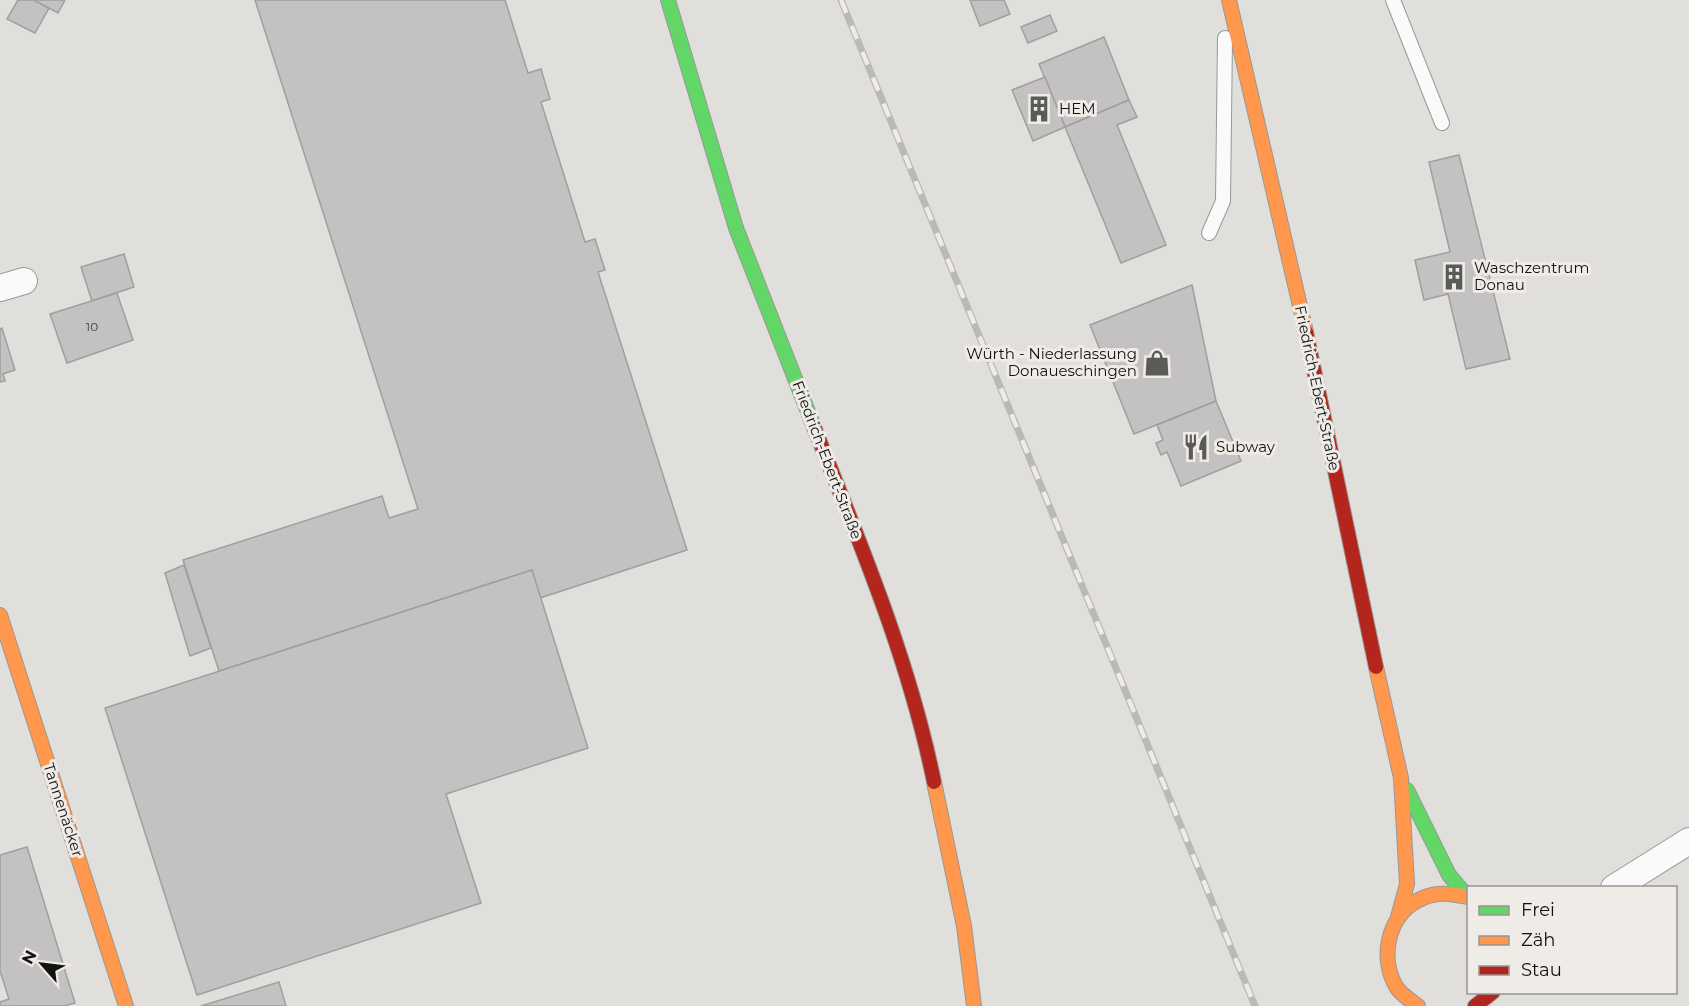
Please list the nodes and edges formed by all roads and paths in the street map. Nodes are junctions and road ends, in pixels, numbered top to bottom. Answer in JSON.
{"nodes":[{"id":1,"x":668,"y":0,"type":"edge"},
{"id":2,"x":1227,"y":0,"type":"edge"},
{"id":3,"x":1393,"y":0,"type":"edge"},
{"id":4,"x":1442,"y":123,"type":"dead end"},
{"id":5,"x":1209,"y":233,"type":"dead end"},
{"id":6,"x":24,"y":281,"type":"dead end"},
{"id":7,"x":0,"y":288,"type":"edge"},
{"id":8,"x":0,"y":615,"type":"edge"},
{"id":9,"x":1401,"y":778,"type":"junction"},
{"id":10,"x":1689,"y":841,"type":"edge"},
{"id":11,"x":1617,"y":886,"type":"edge"},
{"id":12,"x":1467,"y":896,"type":"edge"},
{"id":13,"x":1398,"y":917,"type":"junction"},
{"id":14,"x":1489,"y":999,"type":"edge"},
{"id":15,"x":126,"y":1006,"type":"edge"},
{"id":16,"x":974,"y":1006,"type":"edge"},
{"id":17,"x":1419,"y":1006,"type":"edge"},
{"id":18,"x":1475,"y":1006,"type":"edge"}],
"edges":[{"from":1,"to":16,"type":"street","name":"Friedrich-Ebert-Straße"},
{"from":2,"to":5,"type":"lane"},
{"from":2,"to":9,"type":"street","name":"Friedrich-Ebert-Straße"},
{"from":3,"to":4,"type":"lane"},
{"from":6,"to":7,"type":"street"},
{"from":8,"to":15,"type":"street","name":"Tannenäcker"},
{"from":9,"to":12,"type":"street","name":"Friedrich-Ebert-Straße"},
{"from":9,"to":13,"type":"street","name":"Friedrich-Ebert-Straße"},
{"from":10,"to":11,"type":"street"},
{"from":12,"to":13,"type":"street","name":"Friedrich-Ebert-Straße"},
{"from":13,"to":17,"type":"street","name":"Friedrich-Ebert-Straße"},
{"from":14,"to":18,"type":"street"}]}
